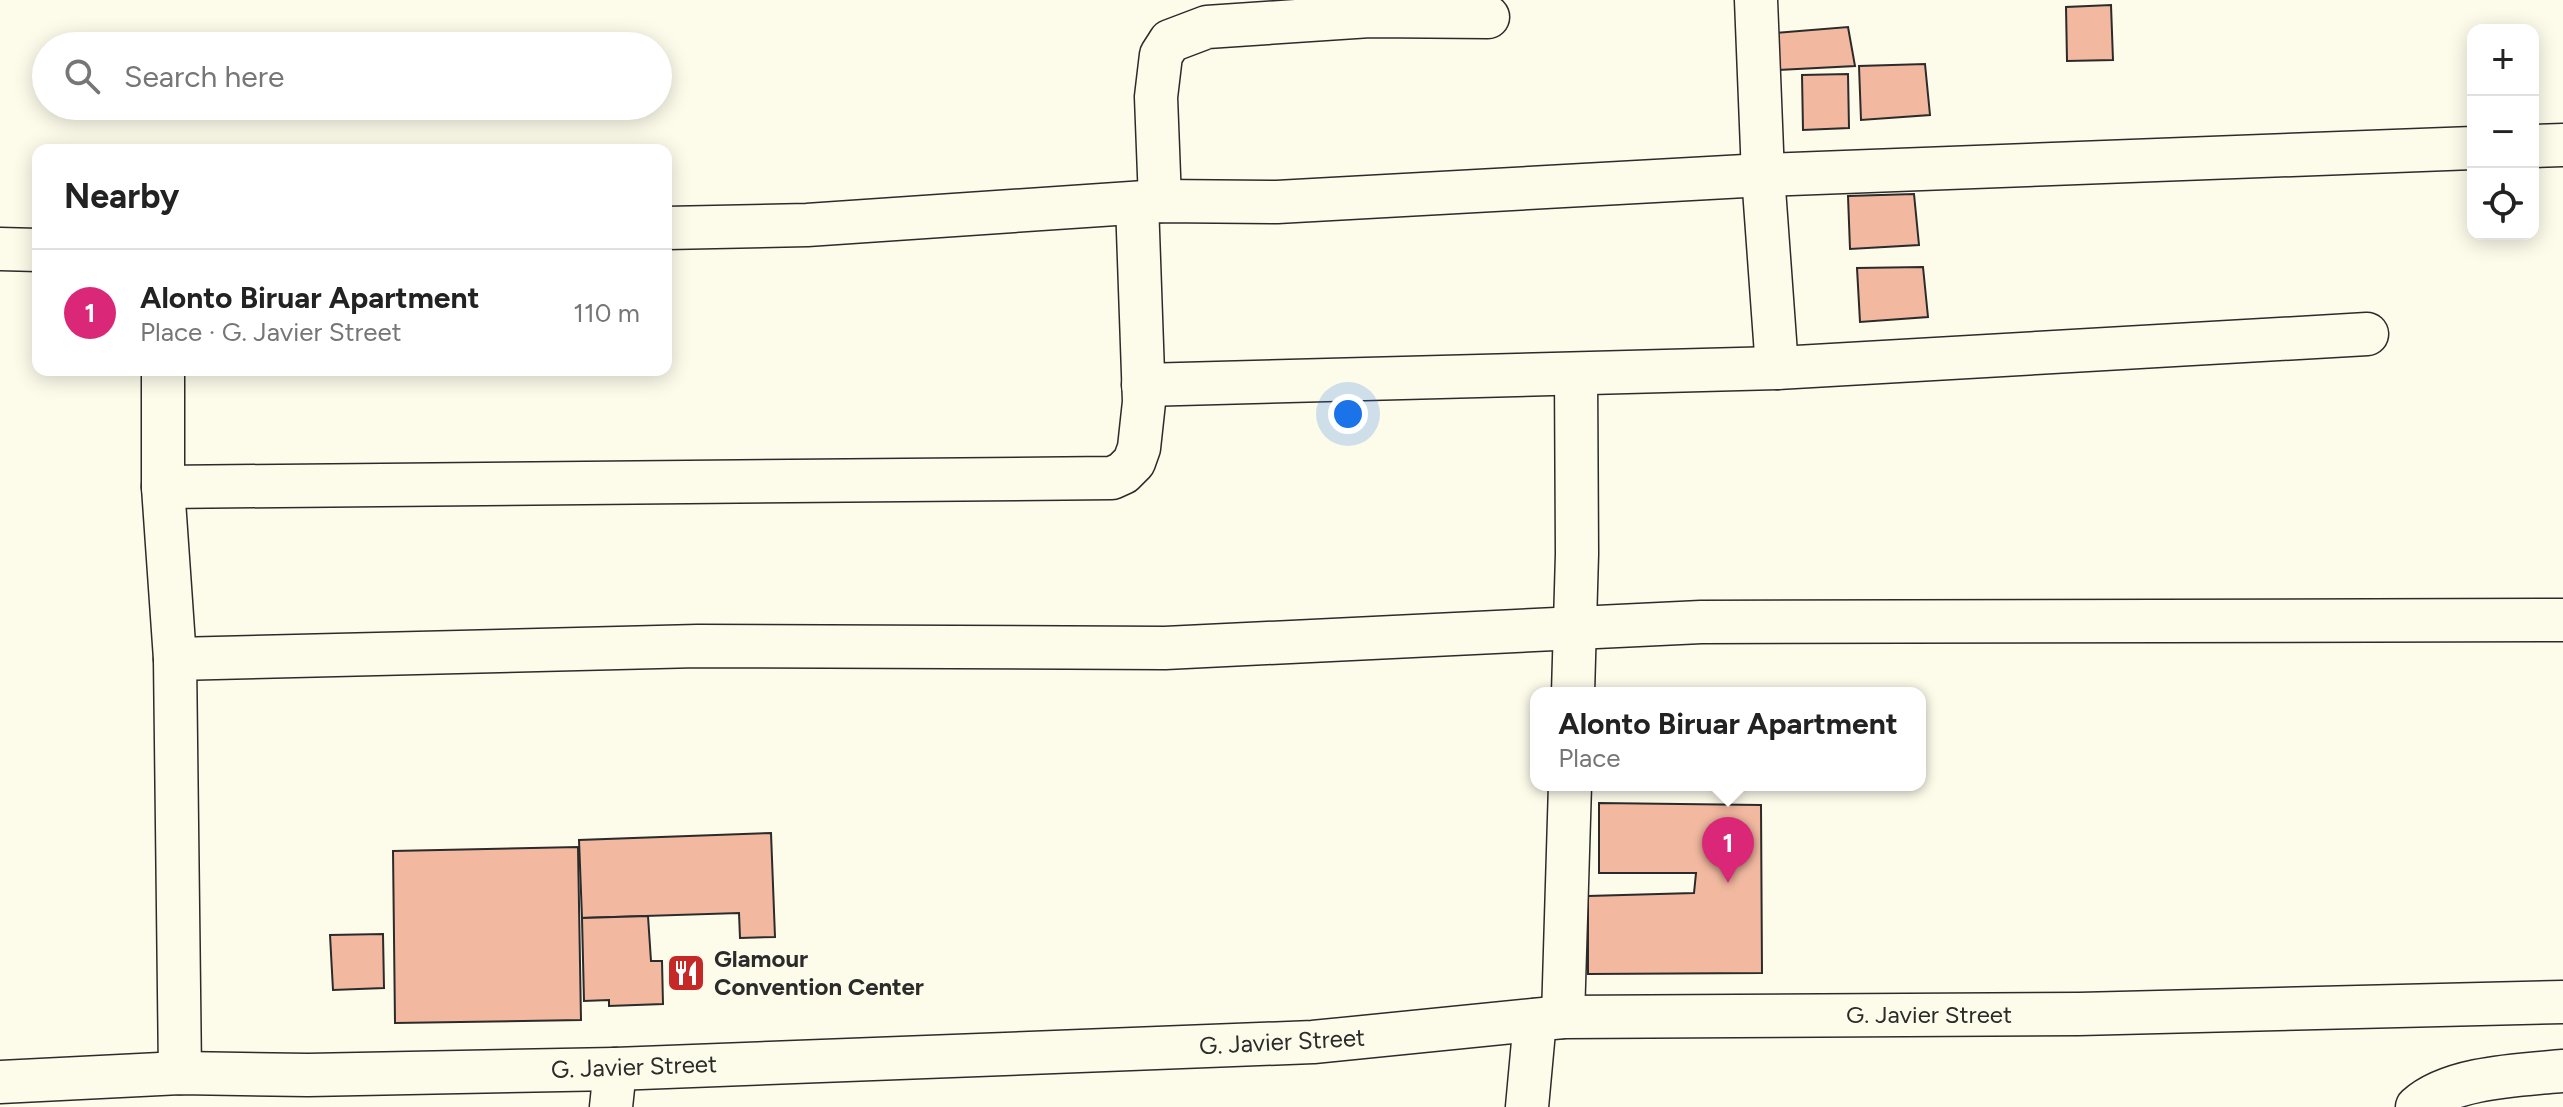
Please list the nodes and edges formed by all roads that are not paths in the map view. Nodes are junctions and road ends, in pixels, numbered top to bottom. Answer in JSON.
{"nodes":[{"id":1,"x":1756,"y":0,"type":"edge"},
{"id":2,"x":1488,"y":17,"type":"dead end"},
{"id":3,"x":2563,"y":145,"type":"edge"},
{"id":4,"x":2539,"y":146,"type":"edge"},
{"id":5,"x":2467,"y":148,"type":"edge"},
{"id":6,"x":1763,"y":175,"type":"junction"},
{"id":7,"x":1149,"y":202,"type":"junction"},
{"id":8,"x":672,"y":228,"type":"edge"},
{"id":9,"x":0,"y":249,"type":"edge"},
{"id":10,"x":32,"y":250,"type":"edge"},
{"id":11,"x":2367,"y":334,"type":"dead end"},
{"id":12,"x":1777,"y":368,"type":"junction"},
{"id":13,"x":1576,"y":374,"type":"junction"},
{"id":14,"x":163,"y":376,"type":"edge"},
{"id":15,"x":1143,"y":385,"type":"junction"},
{"id":16,"x":163,"y":487,"type":"junction"},
{"id":17,"x":2563,"y":620,"type":"edge"},
{"id":18,"x":1575,"y":629,"type":"junction"},
{"id":19,"x":175,"y":659,"type":"junction"},
{"id":20,"x":1573,"y":687,"type":"edge"},
{"id":21,"x":1569,"y":791,"type":"edge"},
{"id":22,"x":2563,"y":1002,"type":"edge"},
{"id":23,"x":1549,"y":1018,"type":"junction"},
{"id":24,"x":2563,"y":1071,"type":"edge"},
{"id":25,"x":180,"y":1073,"type":"junction"},
{"id":26,"x":0,"y":1082,"type":"edge"},
{"id":27,"x":613,"y":1088,"type":"edge"},
{"id":28,"x":307,"y":1091,"type":"edge"},
{"id":29,"x":1527,"y":1107,"type":"edge"},
{"id":30,"x":2417,"y":1107,"type":"edge"}],
"edges":[{"from":1,"to":6,"type":"street"},
{"from":2,"to":7,"type":"street"},
{"from":3,"to":4,"type":"street"},
{"from":5,"to":6,"type":"street"},
{"from":6,"to":7,"type":"street"},
{"from":6,"to":12,"type":"street"},
{"from":7,"to":8,"type":"street"},
{"from":7,"to":15,"type":"street"},
{"from":9,"to":10,"type":"street"},
{"from":11,"to":12,"type":"street"},
{"from":12,"to":13,"type":"street"},
{"from":13,"to":15,"type":"street"},
{"from":13,"to":18,"type":"street"},
{"from":14,"to":16,"type":"street"},
{"from":15,"to":16,"type":"street"},
{"from":16,"to":19,"type":"street"},
{"from":17,"to":18,"type":"street"},
{"from":18,"to":19,"type":"street"},
{"from":18,"to":20,"type":"street"},
{"from":19,"to":25,"type":"street"},
{"from":21,"to":23,"type":"street"},
{"from":22,"to":23,"type":"street","name":"G. Javier Street"},
{"from":23,"to":27,"type":"street","name":"G. Javier Street"},
{"from":23,"to":29,"type":"street"},
{"from":24,"to":30,"type":"street"},
{"from":25,"to":26,"type":"street","name":"G. Javier Street"},
{"from":25,"to":28,"type":"street","name":"G. Javier Street"},
{"from":27,"to":28,"type":"street","name":"G. Javier Street"}]}
